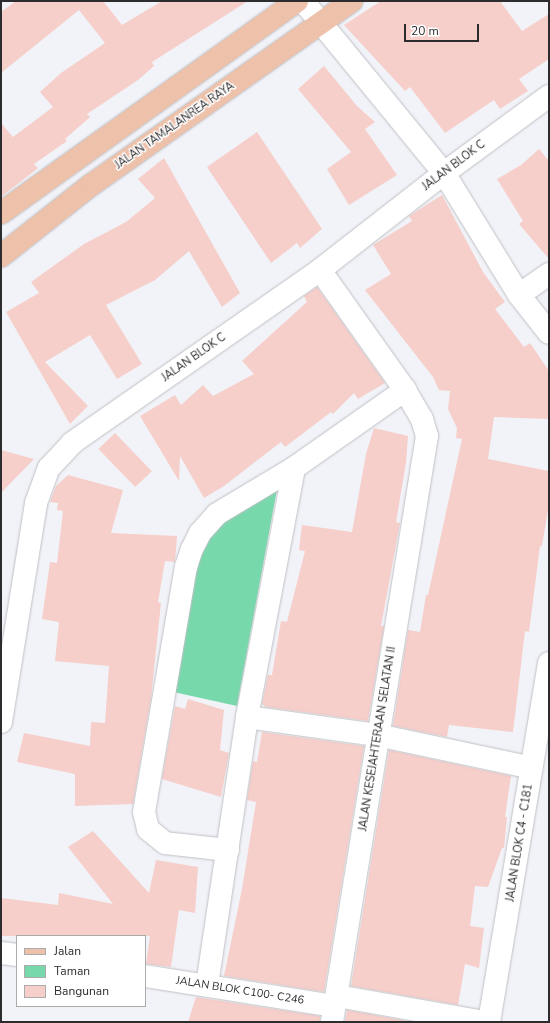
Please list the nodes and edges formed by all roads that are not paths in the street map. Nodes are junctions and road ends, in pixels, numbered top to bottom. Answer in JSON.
{"nodes":[{"id":1,"x":297,"y":1,"type":"edge"},
{"id":2,"x":303,"y":1,"type":"edge"},
{"id":3,"x":352,"y":1,"type":"edge"},
{"id":4,"x":320,"y":24,"type":"junction"},
{"id":5,"x":549,"y":96,"type":"edge"},
{"id":6,"x":444,"y":172,"type":"junction"},
{"id":7,"x":1,"y":213,"type":"edge"},
{"id":8,"x":1,"y":256,"type":"edge"},
{"id":9,"x":320,"y":270,"type":"junction"},
{"id":10,"x":549,"y":274,"type":"edge"},
{"id":11,"x":519,"y":295,"type":"junction"},
{"id":12,"x":549,"y":333,"type":"edge"},
{"id":13,"x":405,"y":390,"type":"junction"},
{"id":14,"x":294,"y":468,"type":"junction"},
{"id":15,"x":549,"y":663,"type":"edge"},
{"id":16,"x":247,"y":717,"type":"junction"},
{"id":17,"x":1,"y":722,"type":"edge"},
{"id":18,"x":377,"y":735,"type":"junction"},
{"id":19,"x":532,"y":768,"type":"junction"},
{"id":20,"x":228,"y":850,"type":"junction"},
{"id":21,"x":1,"y":952,"type":"edge"},
{"id":22,"x":16,"y":955,"type":"edge"},
{"id":23,"x":146,"y":976,"type":"edge"},
{"id":24,"x":207,"y":986,"type":"junction"},
{"id":25,"x":335,"y":1008,"type":"edge"},
{"id":26,"x":485,"y":1022,"type":"edge"},
{"id":27,"x":489,"y":1022,"type":"edge"}],
"edges":[{"from":1,"to":7,"type":"main road"},
{"from":2,"to":4,"type":"street"},
{"from":3,"to":4,"type":"main road","name":"JALAN TAMALANREA RAYA"},
{"from":4,"to":6,"type":"street"},
{"from":4,"to":8,"type":"main road","name":"JALAN TAMALANREA RAYA"},
{"from":5,"to":6,"type":"street","name":"JALAN BLOK C"},
{"from":6,"to":9,"type":"street","name":"JALAN BLOK C"},
{"from":6,"to":11,"type":"street"},
{"from":9,"to":13,"type":"street","name":"JALAN KESEJAHTERAAN SELATAN II"},
{"from":9,"to":17,"type":"street","name":"JALAN BLOK C"},
{"from":10,"to":11,"type":"street"},
{"from":11,"to":12,"type":"street"},
{"from":13,"to":14,"type":"street"},
{"from":13,"to":18,"type":"street","name":"JALAN KESEJAHTERAAN SELATAN II"},
{"from":14,"to":16,"type":"street"},
{"from":14,"to":20,"type":"street"},
{"from":15,"to":19,"type":"street","name":"JALAN BLOK C4 - C181"},
{"from":16,"to":18,"type":"street"},
{"from":16,"to":20,"type":"street"},
{"from":18,"to":19,"type":"street"},
{"from":18,"to":25,"type":"street","name":"JALAN KESEJAHTERAAN SELATAN II"},
{"from":19,"to":27,"type":"street","name":"JALAN BLOK C4 - C181"},
{"from":20,"to":24,"type":"street"},
{"from":21,"to":22,"type":"street"},
{"from":23,"to":24,"type":"street","name":"JALAN BLOK C100- C246"},
{"from":24,"to":25,"type":"street","name":"JALAN BLOK C100- C246"},
{"from":25,"to":26,"type":"street","name":"JALAN BLOK C100- C246"}]}
